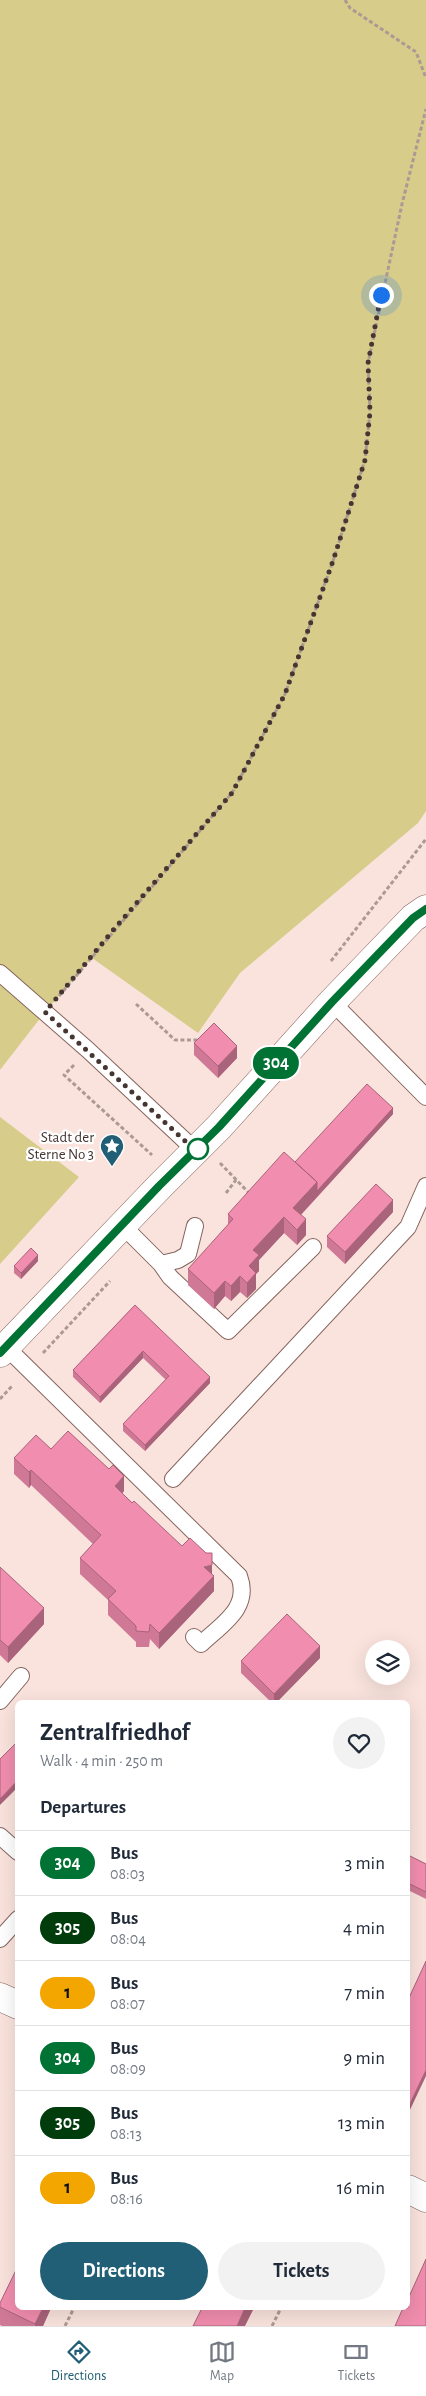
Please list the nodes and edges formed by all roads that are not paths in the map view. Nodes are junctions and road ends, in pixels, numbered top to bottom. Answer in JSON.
{"nodes":[{"id":1,"x":426,"y":909,"type":"edge"},
{"id":2,"x":0,"y":973,"type":"edge"},
{"id":3,"x":332,"y":1002,"type":"junction"},
{"id":4,"x":426,"y":1097,"type":"edge"},
{"id":5,"x":207,"y":1157,"type":"junction"},
{"id":6,"x":426,"y":1186,"type":"edge"},
{"id":7,"x":122,"y":1225,"type":"junction"},
{"id":8,"x":195,"y":1226,"type":"dead end"},
{"id":9,"x":313,"y":1247,"type":"dead end"},
{"id":10,"x":161,"y":1264,"type":"junction"},
{"id":11,"x":3,"y":1350,"type":"edge"},
{"id":12,"x":173,"y":1479,"type":"dead end"},
{"id":13,"x":194,"y":1637,"type":"dead end"},
{"id":14,"x":21,"y":1676,"type":"dead end"},
{"id":15,"x":0,"y":1701,"type":"edge"},
{"id":16,"x":0,"y":1836,"type":"edge"},
{"id":17,"x":15,"y":1849,"type":"edge"},
{"id":18,"x":15,"y":1922,"type":"edge"},
{"id":19,"x":1,"y":1937,"type":"edge"},
{"id":20,"x":0,"y":1997,"type":"edge"},
{"id":21,"x":15,"y":2004,"type":"edge"},
{"id":22,"x":410,"y":2191,"type":"edge"},
{"id":23,"x":426,"y":2198,"type":"edge"}],
"edges":[{"from":1,"to":3,"type":"main road"},
{"from":2,"to":5,"type":"lane"},
{"from":3,"to":4,"type":"lane"},
{"from":3,"to":5,"type":"main road"},
{"from":5,"to":7,"type":"main road"},
{"from":6,"to":12,"type":"lane"},
{"from":7,"to":10,"type":"lane"},
{"from":7,"to":11,"type":"main road"},
{"from":8,"to":10,"type":"lane"},
{"from":9,"to":10,"type":"lane"},
{"from":11,"to":13,"type":"lane"},
{"from":14,"to":15,"type":"lane"},
{"from":16,"to":17,"type":"lane"},
{"from":18,"to":19,"type":"lane"},
{"from":20,"to":21,"type":"main road"},
{"from":22,"to":23,"type":"main road"}]}
